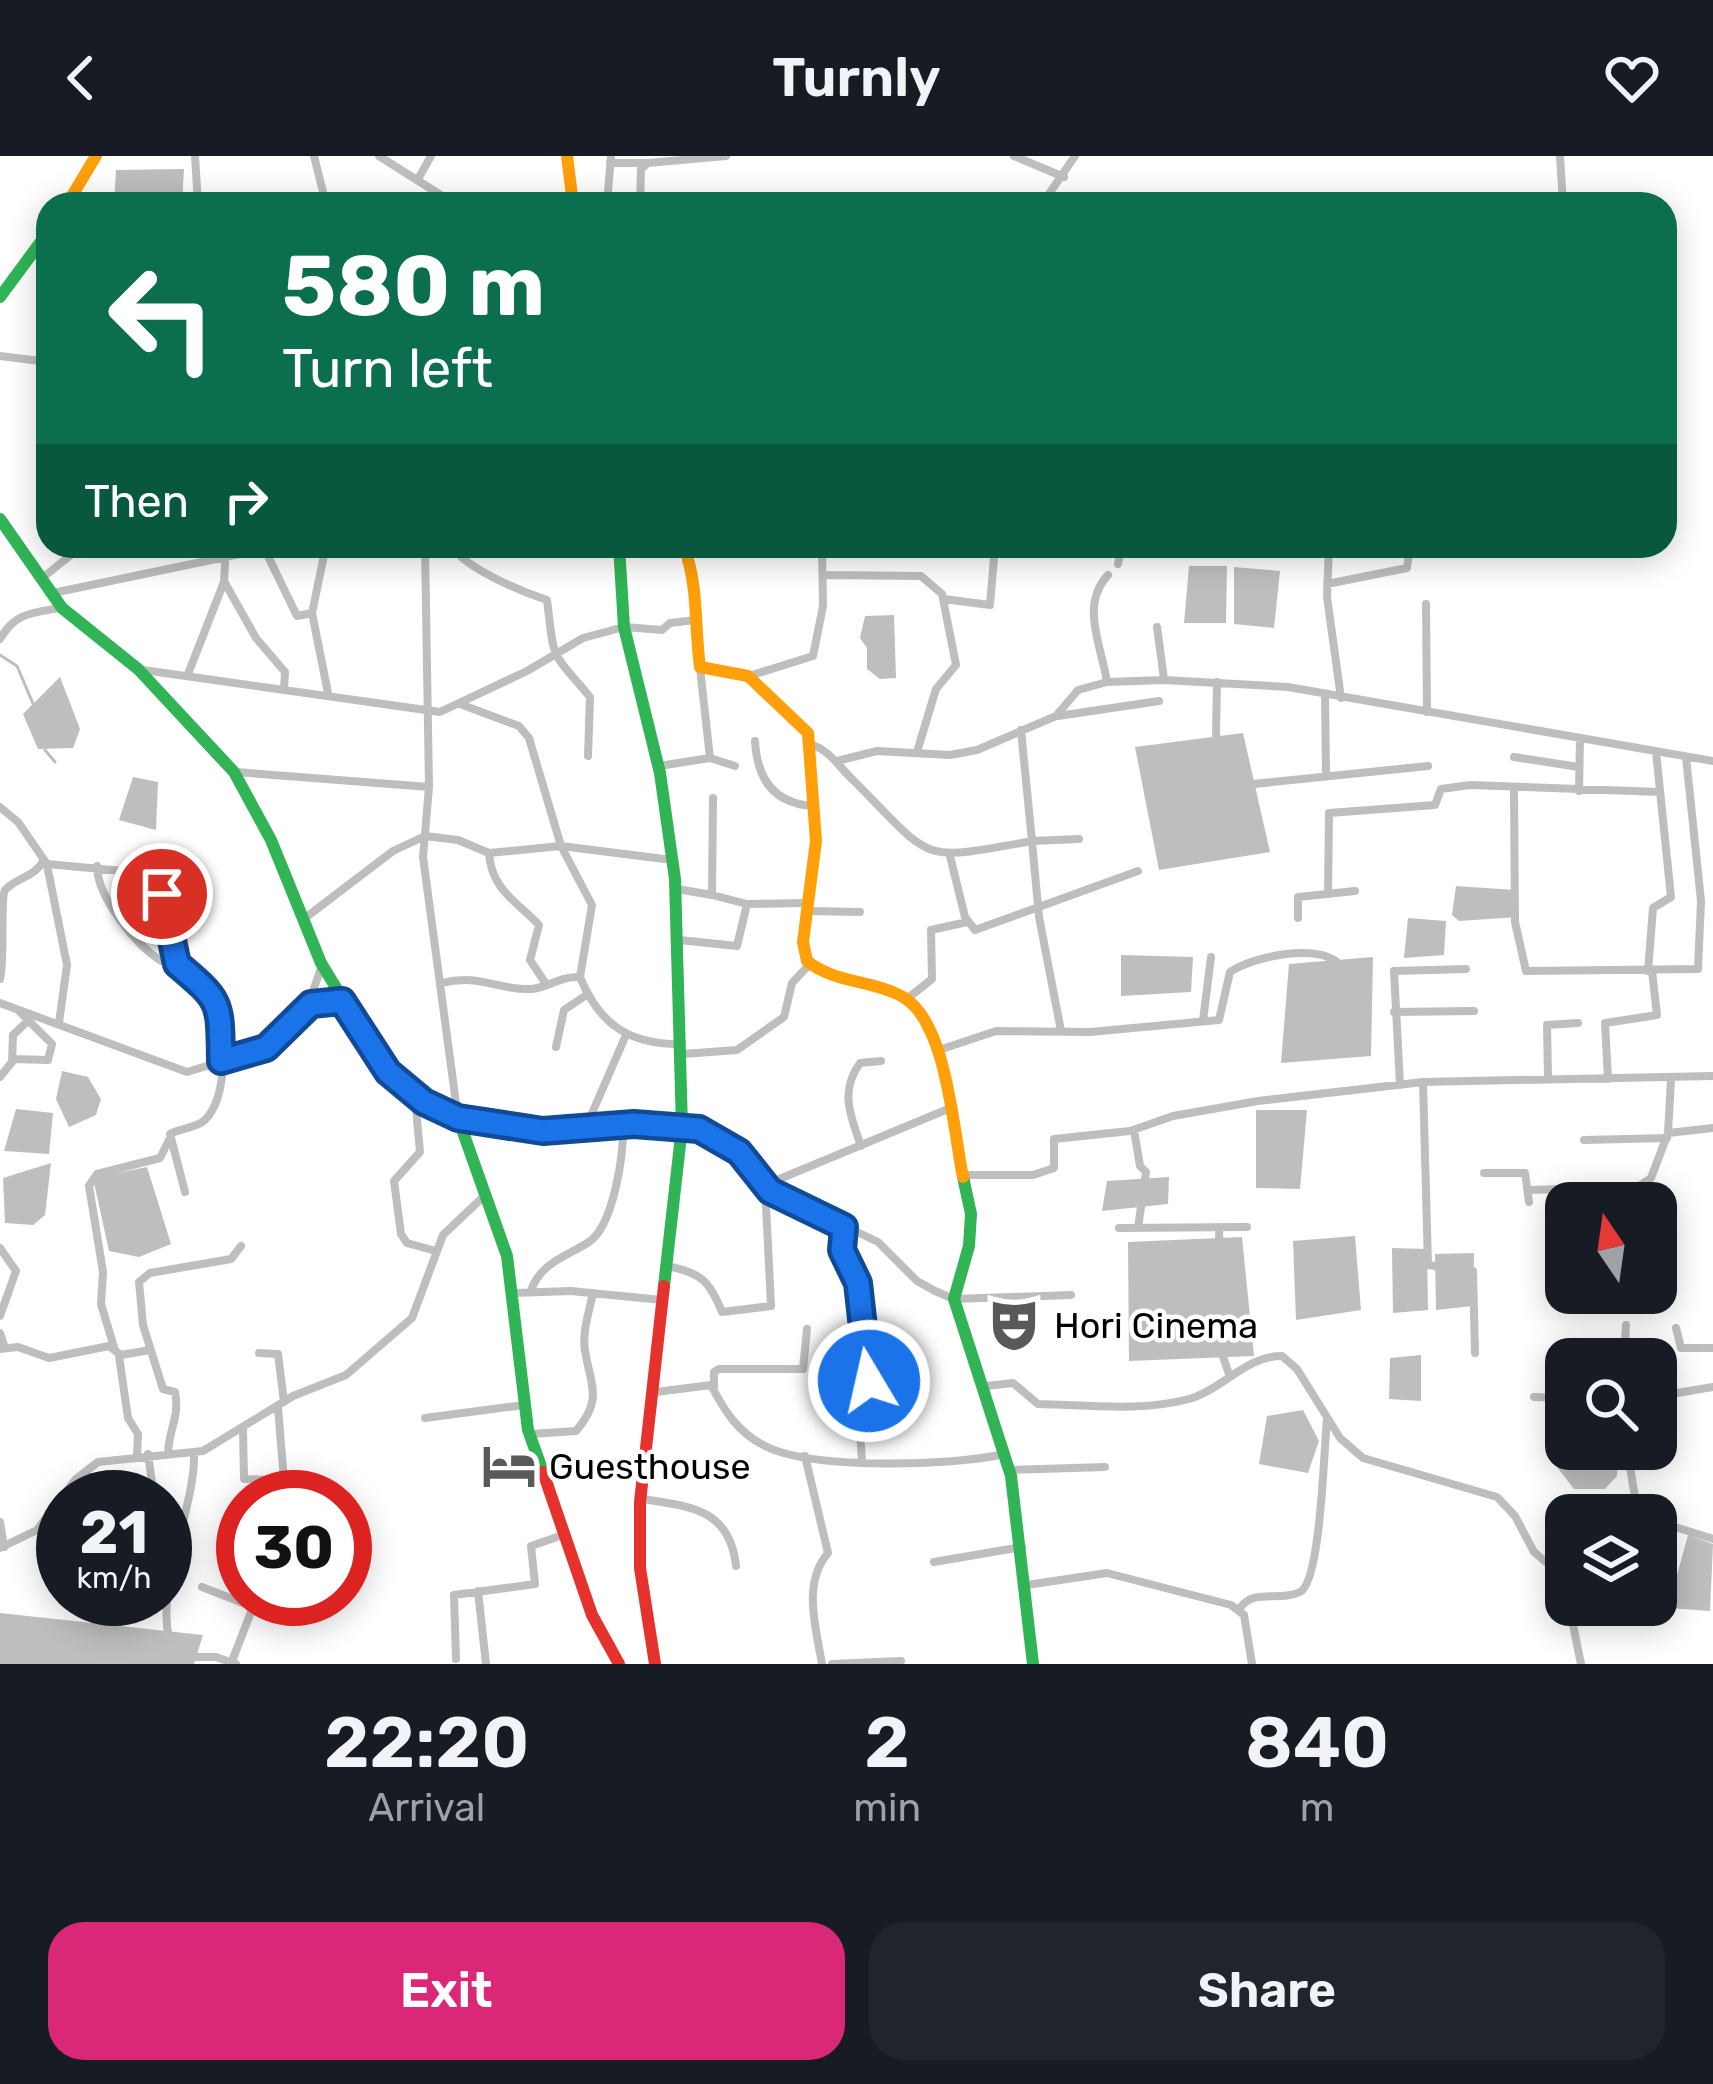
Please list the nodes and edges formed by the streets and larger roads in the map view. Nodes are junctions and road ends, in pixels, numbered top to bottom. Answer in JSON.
{"nodes":[{"id":1,"x":96,"y":156,"type":"edge"},
{"id":2,"x":195,"y":156,"type":"edge"},
{"id":3,"x":314,"y":156,"type":"edge"},
{"id":4,"x":379,"y":156,"type":"edge"},
{"id":5,"x":431,"y":156,"type":"edge"},
{"id":6,"x":567,"y":156,"type":"edge"},
{"id":7,"x":726,"y":156,"type":"edge"},
{"id":8,"x":1014,"y":156,"type":"edge"},
{"id":9,"x":1075,"y":156,"type":"edge"},
{"id":10,"x":1560,"y":156,"type":"edge"},
{"id":11,"x":610,"y":159,"type":"edge"},
{"id":12,"x":648,"y":163,"type":"junction"},
{"id":13,"x":1064,"y":177,"type":"junction"},
{"id":14,"x":418,"y":179,"type":"junction"},
{"id":15,"x":74,"y":192,"type":"edge"},
{"id":16,"x":198,"y":192,"type":"edge"},
{"id":17,"x":323,"y":192,"type":"edge"},
{"id":18,"x":437,"y":192,"type":"edge"},
{"id":19,"x":572,"y":192,"type":"edge"},
{"id":20,"x":607,"y":192,"type":"edge"},
{"id":21,"x":640,"y":192,"type":"edge"},
{"id":22,"x":1052,"y":192,"type":"edge"},
{"id":23,"x":1562,"y":192,"type":"edge"},
{"id":24,"x":36,"y":248,"type":"edge"},
{"id":25,"x":0,"y":296,"type":"edge"},
{"id":26,"x":0,"y":356,"type":"edge"},
{"id":27,"x":36,"y":360,"type":"edge"},
{"id":28,"x":0,"y":520,"type":"edge"},
{"id":29,"x":67,"y":558,"type":"edge"},
{"id":30,"x":225,"y":558,"type":"joint"},
{"id":31,"x":269,"y":558,"type":"edge"},
{"id":32,"x":323,"y":558,"type":"edge"},
{"id":33,"x":425,"y":558,"type":"edge"},
{"id":34,"x":460,"y":558,"type":"edge"},
{"id":35,"x":620,"y":558,"type":"edge"},
{"id":36,"x":689,"y":558,"type":"edge"},
{"id":37,"x":823,"y":558,"type":"edge"},
{"id":38,"x":994,"y":558,"type":"edge"},
{"id":39,"x":1119,"y":558,"type":"edge"},
{"id":40,"x":1328,"y":558,"type":"edge"},
{"id":41,"x":1408,"y":558,"type":"edge"},
{"id":42,"x":1118,"y":564,"type":"dead end"},
{"id":43,"x":1108,"y":574,"type":"dead end"},
{"id":44,"x":824,"y":575,"type":"junction"},
{"id":45,"x":40,"y":580,"type":"junction"},
{"id":46,"x":224,"y":582,"type":"junction"},
{"id":47,"x":1327,"y":584,"type":"junction"},
{"id":48,"x":51,"y":593,"type":"junction"},
{"id":49,"x":944,"y":599,"type":"junction"},
{"id":50,"x":1426,"y":604,"type":"dead end"},
{"id":51,"x":62,"y":608,"type":"junction"},
{"id":52,"x":312,"y":613,"type":"junction"},
{"id":53,"x":696,"y":620,"type":"junction"},
{"id":54,"x":624,"y":627,"type":"junction"},
{"id":55,"x":1157,"y":627,"type":"dead end"},
{"id":56,"x":0,"y":640,"type":"edge"},
{"id":57,"x":556,"y":651,"type":"junction"},
{"id":58,"x":700,"y":667,"type":"junction"},
{"id":59,"x":138,"y":669,"type":"junction"},
{"id":60,"x":188,"y":674,"type":"junction"},
{"id":61,"x":748,"y":676,"type":"junction"},
{"id":62,"x":1164,"y":680,"type":"junction"},
{"id":63,"x":1107,"y":682,"type":"junction"},
{"id":64,"x":1217,"y":682,"type":"junction"},
{"id":65,"x":284,"y":690,"type":"junction"},
{"id":66,"x":328,"y":693,"type":"dead end"},
{"id":67,"x":1325,"y":695,"type":"junction"},
{"id":68,"x":1342,"y":698,"type":"junction"},
{"id":69,"x":1159,"y":700,"type":"dead end"},
{"id":70,"x":460,"y":704,"type":"junction"},
{"id":71,"x":424,"y":711,"type":"junction"},
{"id":72,"x":1426,"y":712,"type":"junction"},
{"id":73,"x":1056,"y":716,"type":"junction"},
{"id":74,"x":1021,"y":730,"type":"junction"},
{"id":75,"x":1580,"y":739,"type":"junction"},
{"id":76,"x":755,"y":741,"type":"dead end"},
{"id":77,"x":810,"y":744,"type":"junction"},
{"id":78,"x":917,"y":752,"type":"junction"},
{"id":79,"x":1656,"y":752,"type":"junction"},
{"id":80,"x":588,"y":756,"type":"dead end"},
{"id":81,"x":1514,"y":757,"type":"dead end"},
{"id":82,"x":1686,"y":757,"type":"junction"},
{"id":83,"x":710,"y":758,"type":"junction"},
{"id":84,"x":837,"y":761,"type":"junction"},
{"id":85,"x":1713,"y":761,"type":"edge"},
{"id":86,"x":658,"y":766,"type":"junction"},
{"id":87,"x":735,"y":766,"type":"dead end"},
{"id":88,"x":1428,"y":766,"type":"dead end"},
{"id":89,"x":1580,"y":767,"type":"junction"},
{"id":90,"x":234,"y":772,"type":"junction"},
{"id":91,"x":1326,"y":773,"type":"junction"},
{"id":92,"x":429,"y":787,"type":"junction"},
{"id":93,"x":1514,"y":790,"type":"junction"},
{"id":94,"x":1579,"y":791,"type":"junction"},
{"id":95,"x":1660,"y":792,"type":"junction"},
{"id":96,"x":713,"y":798,"type":"dead end"},
{"id":97,"x":816,"y":806,"type":"junction"},
{"id":98,"x":0,"y":807,"type":"edge"},
{"id":99,"x":424,"y":836,"type":"junction"},
{"id":100,"x":1079,"y":839,"type":"dead end"},
{"id":101,"x":1032,"y":842,"type":"junction"},
{"id":102,"x":562,"y":846,"type":"junction"},
{"id":103,"x":489,"y":853,"type":"junction"},
{"id":104,"x":950,"y":856,"type":"junction"},
{"id":105,"x":672,"y":860,"type":"junction"},
{"id":106,"x":45,"y":862,"type":"junction"},
{"id":107,"x":97,"y":866,"type":"junction"},
{"id":108,"x":1138,"y":871,"type":"dead end"},
{"id":109,"x":676,"y":890,"type":"junction"},
{"id":110,"x":1355,"y":891,"type":"dead end"},
{"id":111,"x":1328,"y":894,"type":"junction"},
{"id":112,"x":712,"y":895,"type":"junction"},
{"id":113,"x":747,"y":904,"type":"junction"},
{"id":114,"x":1038,"y":906,"type":"junction"},
{"id":115,"x":807,"y":907,"type":"junction"},
{"id":116,"x":860,"y":912,"type":"dead end"},
{"id":117,"x":1298,"y":918,"type":"dead end"},
{"id":118,"x":304,"y":919,"type":"junction"},
{"id":119,"x":968,"y":922,"type":"junction"},
{"id":120,"x":679,"y":940,"type":"junction"},
{"id":121,"x":1211,"y":957,"type":"dead end"},
{"id":122,"x":176,"y":959,"type":"junction"},
{"id":123,"x":321,"y":963,"type":"junction"},
{"id":124,"x":810,"y":964,"type":"junction"},
{"id":125,"x":1466,"y":969,"type":"dead end"},
{"id":126,"x":1650,"y":971,"type":"junction"},
{"id":127,"x":580,"y":977,"type":"junction"},
{"id":128,"x":0,"y":979,"type":"edge"},
{"id":129,"x":442,"y":983,"type":"junction"},
{"id":130,"x":546,"y":985,"type":"junction"},
{"id":131,"x":585,"y":996,"type":"junction"},
{"id":132,"x":906,"y":998,"type":"junction"},
{"id":133,"x":342,"y":1001,"type":"junction"},
{"id":134,"x":0,"y":1003,"type":"edge"},
{"id":135,"x":15,"y":1007,"type":"junction"},
{"id":136,"x":299,"y":1010,"type":"junction"},
{"id":137,"x":1474,"y":1011,"type":"dead end"},
{"id":138,"x":1394,"y":1012,"type":"junction"},
{"id":139,"x":28,"y":1020,"type":"junction"},
{"id":140,"x":1203,"y":1021,"type":"junction"},
{"id":141,"x":59,"y":1023,"type":"junction"},
{"id":142,"x":1578,"y":1023,"type":"dead end"},
{"id":143,"x":1061,"y":1030,"type":"junction"},
{"id":144,"x":626,"y":1035,"type":"junction"},
{"id":145,"x":556,"y":1047,"type":"dead end"},
{"id":146,"x":942,"y":1048,"type":"junction"},
{"id":147,"x":682,"y":1049,"type":"junction"},
{"id":148,"x":1344,"y":1051,"type":"dead end"},
{"id":149,"x":13,"y":1059,"type":"junction"},
{"id":150,"x":221,"y":1061,"type":"junction"},
{"id":151,"x":881,"y":1061,"type":"dead end"},
{"id":152,"x":1713,"y":1076,"type":"edge"},
{"id":153,"x":0,"y":1077,"type":"edge"},
{"id":154,"x":1548,"y":1077,"type":"junction"},
{"id":155,"x":1608,"y":1078,"type":"junction"},
{"id":156,"x":1671,"y":1079,"type":"junction"},
{"id":157,"x":1424,"y":1082,"type":"junction"},
{"id":158,"x":1400,"y":1085,"type":"junction"},
{"id":159,"x":415,"y":1097,"type":"junction"},
{"id":160,"x":948,"y":1109,"type":"junction"},
{"id":161,"x":458,"y":1118,"type":"junction"},
{"id":162,"x":622,"y":1124,"type":"junction"},
{"id":163,"x":586,"y":1127,"type":"junction"},
{"id":164,"x":682,"y":1127,"type":"junction"},
{"id":165,"x":1713,"y":1128,"type":"edge"},
{"id":166,"x":1134,"y":1130,"type":"junction"},
{"id":167,"x":1667,"y":1135,"type":"junction"},
{"id":168,"x":170,"y":1138,"type":"junction"},
{"id":169,"x":1584,"y":1141,"type":"dead end"},
{"id":170,"x":861,"y":1146,"type":"junction"},
{"id":171,"x":1484,"y":1173,"type":"dead end"},
{"id":172,"x":965,"y":1175,"type":"junction"},
{"id":173,"x":765,"y":1185,"type":"junction"},
{"id":174,"x":1528,"y":1190,"type":"junction"},
{"id":175,"x":185,"y":1192,"type":"dead end"},
{"id":176,"x":485,"y":1195,"type":"junction"},
{"id":177,"x":1528,"y":1202,"type":"dead end"},
{"id":178,"x":844,"y":1227,"type":"junction"},
{"id":179,"x":1219,"y":1227,"type":"junction"},
{"id":180,"x":1246,"y":1227,"type":"dead end"},
{"id":181,"x":1120,"y":1228,"type":"dead end"},
{"id":182,"x":1138,"y":1228,"type":"junction"},
{"id":183,"x":241,"y":1246,"type":"dead end"},
{"id":184,"x":0,"y":1248,"type":"edge"},
{"id":185,"x":436,"y":1251,"type":"junction"},
{"id":186,"x":665,"y":1266,"type":"junction"},
{"id":187,"x":531,"y":1290,"type":"junction"},
{"id":188,"x":512,"y":1293,"type":"junction"},
{"id":189,"x":593,"y":1293,"type":"junction"},
{"id":190,"x":1071,"y":1295,"type":"dead end"},
{"id":191,"x":662,"y":1300,"type":"junction"},
{"id":192,"x":954,"y":1300,"type":"junction"},
{"id":193,"x":0,"y":1316,"type":"edge"},
{"id":194,"x":1626,"y":1325,"type":"dead end"},
{"id":195,"x":1676,"y":1328,"type":"dead end"},
{"id":196,"x":807,"y":1329,"type":"dead end"},
{"id":197,"x":0,"y":1333,"type":"edge"},
{"id":198,"x":1625,"y":1338,"type":"edge"},
{"id":199,"x":3,"y":1348,"type":"edge"},
{"id":200,"x":1713,"y":1348,"type":"edge"},
{"id":201,"x":150,"y":1350,"type":"junction"},
{"id":202,"x":116,"y":1351,"type":"junction"},
{"id":203,"x":259,"y":1353,"type":"dead end"},
{"id":204,"x":1474,"y":1353,"type":"dead end"},
{"id":205,"x":1230,"y":1377,"type":"junction"},
{"id":206,"x":986,"y":1386,"type":"junction"},
{"id":207,"x":1713,"y":1387,"type":"edge"},
{"id":208,"x":714,"y":1388,"type":"junction"},
{"id":209,"x":656,"y":1393,"type":"junction"},
{"id":210,"x":1677,"y":1394,"type":"edge"},
{"id":211,"x":1534,"y":1396,"type":"dead end"},
{"id":212,"x":1545,"y":1397,"type":"edge"},
{"id":213,"x":280,"y":1404,"type":"junction"},
{"id":214,"x":524,"y":1405,"type":"junction"},
{"id":215,"x":424,"y":1418,"type":"dead end"},
{"id":216,"x":1327,"y":1419,"type":"junction"},
{"id":217,"x":243,"y":1429,"type":"junction"},
{"id":218,"x":529,"y":1434,"type":"junction"},
{"id":219,"x":194,"y":1453,"type":"junction"},
{"id":220,"x":168,"y":1454,"type":"junction"},
{"id":221,"x":1006,"y":1454,"type":"junction"},
{"id":222,"x":142,"y":1455,"type":"junction"},
{"id":223,"x":805,"y":1456,"type":"junction"},
{"id":224,"x":862,"y":1461,"type":"junction"},
{"id":225,"x":1105,"y":1467,"type":"dead end"},
{"id":226,"x":89,"y":1470,"type":"edge"},
{"id":227,"x":146,"y":1470,"type":"edge"},
{"id":228,"x":244,"y":1470,"type":"edge"},
{"id":229,"x":285,"y":1470,"type":"edge"},
{"id":230,"x":1010,"y":1470,"type":"junction"},
{"id":231,"x":640,"y":1498,"type":"junction"},
{"id":232,"x":0,"y":1522,"type":"edge"},
{"id":233,"x":1677,"y":1528,"type":"edge"},
{"id":234,"x":36,"y":1530,"type":"edge"},
{"id":235,"x":563,"y":1535,"type":"junction"},
{"id":236,"x":1713,"y":1539,"type":"edge"},
{"id":237,"x":2,"y":1547,"type":"edge"},
{"id":238,"x":1022,"y":1547,"type":"junction"},
{"id":239,"x":934,"y":1562,"type":"dead end"},
{"id":240,"x":1545,"y":1562,"type":"edge"},
{"id":241,"x":736,"y":1566,"type":"dead end"},
{"id":242,"x":1027,"y":1585,"type":"junction"},
{"id":243,"x":202,"y":1587,"type":"dead end"},
{"id":244,"x":478,"y":1591,"type":"junction"},
{"id":245,"x":1240,"y":1608,"type":"junction"},
{"id":246,"x":1573,"y":1626,"type":"edge"},
{"id":247,"x":456,"y":1659,"type":"dead end"},
{"id":248,"x":174,"y":1660,"type":"edge"},
{"id":249,"x":901,"y":1661,"type":"edge"},
{"id":250,"x":234,"y":1662,"type":"edge"},
{"id":251,"x":486,"y":1664,"type":"edge"},
{"id":252,"x":619,"y":1664,"type":"edge"},
{"id":253,"x":655,"y":1664,"type":"edge"},
{"id":254,"x":821,"y":1664,"type":"edge"},
{"id":255,"x":832,"y":1664,"type":"edge"},
{"id":256,"x":1033,"y":1664,"type":"edge"},
{"id":257,"x":1252,"y":1664,"type":"edge"},
{"id":258,"x":1581,"y":1664,"type":"edge"}],
"edges":[{"from":1,"to":15,"type":"street"},
{"from":2,"to":16,"type":"street"},
{"from":3,"to":17,"type":"street"},
{"from":4,"to":14,"type":"street"},
{"from":5,"to":14,"type":"street"},
{"from":6,"to":19,"type":"street"},
{"from":7,"to":12,"type":"street"},
{"from":8,"to":13,"type":"street"},
{"from":9,"to":13,"type":"street"},
{"from":10,"to":23,"type":"street"},
{"from":11,"to":12,"type":"street"},
{"from":11,"to":20,"type":"street"},
{"from":12,"to":21,"type":"street"},
{"from":13,"to":22,"type":"street"},
{"from":14,"to":18,"type":"street"},
{"from":24,"to":25,"type":"street"},
{"from":26,"to":27,"type":"street"},
{"from":28,"to":45,"type":"street"},
{"from":29,"to":45,"type":"street"},
{"from":30,"to":46,"type":"street"},
{"from":30,"to":48,"type":"street"},
{"from":31,"to":52,"type":"street"},
{"from":32,"to":52,"type":"street"},
{"from":33,"to":71,"type":"street"},
{"from":34,"to":57,"type":"street"},
{"from":35,"to":54,"type":"street"},
{"from":36,"to":53,"type":"street"},
{"from":37,"to":44,"type":"street"},
{"from":38,"to":49,"type":"street"},
{"from":39,"to":42,"type":"street"},
{"from":40,"to":47,"type":"street"},
{"from":41,"to":47,"type":"street"},
{"from":43,"to":63,"type":"street"},
{"from":44,"to":49,"type":"street"},
{"from":44,"to":61,"type":"street"},
{"from":45,"to":48,"type":"street"},
{"from":46,"to":60,"type":"street"},
{"from":46,"to":65,"type":"street"},
{"from":47,"to":68,"type":"street"},
{"from":48,"to":51,"type":"street"},
{"from":49,"to":78,"type":"street"},
{"from":50,"to":72,"type":"street"},
{"from":51,"to":56,"type":"street"},
{"from":51,"to":59,"type":"street"},
{"from":52,"to":66,"type":"street"},
{"from":53,"to":54,"type":"street"},
{"from":53,"to":58,"type":"street"},
{"from":54,"to":57,"type":"street"},
{"from":54,"to":86,"type":"street"},
{"from":55,"to":62,"type":"street"},
{"from":57,"to":70,"type":"street"},
{"from":57,"to":80,"type":"street"},
{"from":58,"to":61,"type":"street"},
{"from":58,"to":83,"type":"street"},
{"from":59,"to":60,"type":"street"},
{"from":59,"to":90,"type":"street"},
{"from":60,"to":65,"type":"street"},
{"from":61,"to":77,"type":"street"},
{"from":62,"to":63,"type":"street"},
{"from":62,"to":64,"type":"street"},
{"from":63,"to":73,"type":"street"},
{"from":64,"to":67,"type":"street"},
{"from":64,"to":91,"type":"street"},
{"from":65,"to":71,"type":"street"},
{"from":67,"to":68,"type":"street"},
{"from":67,"to":91,"type":"street"},
{"from":68,"to":72,"type":"street"},
{"from":69,"to":73,"type":"street"},
{"from":70,"to":71,"type":"street"},
{"from":70,"to":102,"type":"street"},
{"from":71,"to":92,"type":"street"},
{"from":72,"to":75,"type":"street"},
{"from":73,"to":74,"type":"street"},
{"from":74,"to":78,"type":"street"},
{"from":74,"to":101,"type":"street"},
{"from":75,"to":79,"type":"street"},
{"from":75,"to":89,"type":"street"},
{"from":76,"to":97,"type":"street"},
{"from":77,"to":84,"type":"street"},
{"from":77,"to":97,"type":"street"},
{"from":78,"to":84,"type":"street"},
{"from":79,"to":82,"type":"street"},
{"from":79,"to":95,"type":"street"},
{"from":81,"to":89,"type":"street"},
{"from":82,"to":85,"type":"street"},
{"from":82,"to":126,"type":"street"},
{"from":83,"to":86,"type":"street"},
{"from":83,"to":87,"type":"street"},
{"from":84,"to":104,"type":"street"},
{"from":86,"to":105,"type":"street"},
{"from":88,"to":91,"type":"street"},
{"from":89,"to":94,"type":"street"},
{"from":90,"to":92,"type":"street"},
{"from":90,"to":118,"type":"street"},
{"from":92,"to":99,"type":"street"},
{"from":93,"to":94,"type":"street"},
{"from":93,"to":111,"type":"street"},
{"from":93,"to":126,"type":"street"},
{"from":94,"to":95,"type":"street"},
{"from":95,"to":126,"type":"street"},
{"from":96,"to":112,"type":"street"},
{"from":97,"to":115,"type":"street"},
{"from":98,"to":106,"type":"street"},
{"from":99,"to":103,"type":"street"},
{"from":99,"to":118,"type":"street"},
{"from":99,"to":129,"type":"street"},
{"from":100,"to":101,"type":"street"},
{"from":101,"to":104,"type":"street"},
{"from":101,"to":114,"type":"street"},
{"from":102,"to":103,"type":"street"},
{"from":102,"to":105,"type":"street"},
{"from":102,"to":127,"type":"street"},
{"from":103,"to":130,"type":"street"},
{"from":104,"to":119,"type":"street"},
{"from":105,"to":109,"type":"street"},
{"from":106,"to":107,"type":"street"},
{"from":106,"to":128,"type":"street"},
{"from":106,"to":141,"type":"street"},
{"from":107,"to":122,"type":"street"},
{"from":107,"to":122,"type":"street"},
{"from":108,"to":114,"type":"street"},
{"from":109,"to":112,"type":"street"},
{"from":109,"to":120,"type":"street"},
{"from":110,"to":111,"type":"street"},
{"from":111,"to":117,"type":"street"},
{"from":112,"to":113,"type":"street"},
{"from":113,"to":115,"type":"street"},
{"from":113,"to":120,"type":"street"},
{"from":114,"to":119,"type":"street"},
{"from":114,"to":143,"type":"street"},
{"from":115,"to":116,"type":"street"},
{"from":115,"to":124,"type":"street"},
{"from":118,"to":123,"type":"street"},
{"from":119,"to":132,"type":"street"},
{"from":120,"to":147,"type":"street"},
{"from":121,"to":140,"type":"street"},
{"from":122,"to":150,"type":"street"},
{"from":123,"to":133,"type":"street"},
{"from":123,"to":136,"type":"street"},
{"from":124,"to":132,"type":"street"},
{"from":124,"to":147,"type":"street"},
{"from":125,"to":138,"type":"street"},
{"from":126,"to":155,"type":"street"},
{"from":127,"to":130,"type":"street"},
{"from":127,"to":131,"type":"street"},
{"from":129,"to":130,"type":"street"},
{"from":129,"to":161,"type":"street"},
{"from":131,"to":144,"type":"street"},
{"from":131,"to":145,"type":"street"},
{"from":132,"to":146,"type":"street"},
{"from":133,"to":136,"type":"street"},
{"from":133,"to":159,"type":"street"},
{"from":134,"to":135,"type":"street"},
{"from":135,"to":139,"type":"street"},
{"from":135,"to":141,"type":"street"},
{"from":136,"to":150,"type":"street"},
{"from":137,"to":138,"type":"street"},
{"from":138,"to":158,"type":"street"},
{"from":139,"to":149,"type":"street"},
{"from":139,"to":149,"type":"street"},
{"from":140,"to":143,"type":"street"},
{"from":140,"to":148,"type":"street"},
{"from":141,"to":150,"type":"street"},
{"from":142,"to":154,"type":"street"},
{"from":143,"to":146,"type":"street"},
{"from":144,"to":147,"type":"street"},
{"from":144,"to":163,"type":"street"},
{"from":146,"to":160,"type":"street"},
{"from":147,"to":164,"type":"street"},
{"from":149,"to":153,"type":"street"},
{"from":150,"to":168,"type":"street"},
{"from":151,"to":170,"type":"street"},
{"from":152,"to":156,"type":"street"},
{"from":154,"to":155,"type":"street"},
{"from":154,"to":157,"type":"street"},
{"from":155,"to":156,"type":"street"},
{"from":156,"to":167,"type":"street"},
{"from":157,"to":158,"type":"street"},
{"from":157,"to":204,"type":"street"},
{"from":158,"to":166,"type":"street"},
{"from":159,"to":161,"type":"street"},
{"from":159,"to":185,"type":"street"},
{"from":160,"to":170,"type":"street"},
{"from":160,"to":172,"type":"street"},
{"from":161,"to":163,"type":"street"},
{"from":161,"to":176,"type":"street"},
{"from":162,"to":163,"type":"street"},
{"from":162,"to":164,"type":"street"},
{"from":162,"to":187,"type":"street"},
{"from":164,"to":173,"type":"street"},
{"from":164,"to":186,"type":"street"},
{"from":165,"to":167,"type":"street"},
{"from":166,"to":172,"type":"street"},
{"from":166,"to":182,"type":"street"},
{"from":167,"to":169,"type":"street"},
{"from":167,"to":174,"type":"street"},
{"from":168,"to":175,"type":"street"},
{"from":168,"to":202,"type":"street"},
{"from":170,"to":173,"type":"street"},
{"from":171,"to":174,"type":"street"},
{"from":172,"to":192,"type":"street"},
{"from":173,"to":178,"type":"street"},
{"from":173,"to":186,"type":"street"},
{"from":174,"to":177,"type":"street"},
{"from":176,"to":185,"type":"street"},
{"from":176,"to":188,"type":"street"},
{"from":178,"to":192,"type":"street"},
{"from":178,"to":224,"type":"street"},
{"from":179,"to":180,"type":"street"},
{"from":179,"to":182,"type":"street"},
{"from":179,"to":205,"type":"street"},
{"from":181,"to":182,"type":"street"},
{"from":183,"to":201,"type":"street"},
{"from":184,"to":193,"type":"street"},
{"from":185,"to":213,"type":"street"},
{"from":186,"to":191,"type":"street"},
{"from":187,"to":188,"type":"street"},
{"from":187,"to":189,"type":"street"},
{"from":188,"to":214,"type":"street"},
{"from":189,"to":191,"type":"street"},
{"from":189,"to":218,"type":"street"},
{"from":190,"to":192,"type":"street"},
{"from":191,"to":209,"type":"street"},
{"from":192,"to":206,"type":"street"},
{"from":194,"to":198,"type":"street"},
{"from":195,"to":200,"type":"street"},
{"from":196,"to":208,"type":"street"},
{"from":197,"to":199,"type":"street"},
{"from":199,"to":202,"type":"street"},
{"from":201,"to":202,"type":"street"},
{"from":201,"to":220,"type":"street"},
{"from":202,"to":222,"type":"street"},
{"from":203,"to":213,"type":"street"},
{"from":205,"to":206,"type":"street"},
{"from":205,"to":216,"type":"street"},
{"from":206,"to":221,"type":"street"},
{"from":207,"to":210,"type":"street"},
{"from":208,"to":209,"type":"street"},
{"from":208,"to":223,"type":"street"},
{"from":209,"to":231,"type":"street"},
{"from":211,"to":212,"type":"street"},
{"from":213,"to":217,"type":"street"},
{"from":213,"to":229,"type":"street"},
{"from":214,"to":215,"type":"street"},
{"from":214,"to":218,"type":"street"},
{"from":216,"to":240,"type":"street"},
{"from":216,"to":245,"type":"street"},
{"from":217,"to":219,"type":"street"},
{"from":217,"to":228,"type":"street"},
{"from":218,"to":235,"type":"street"},
{"from":219,"to":220,"type":"street"},
{"from":219,"to":248,"type":"street"},
{"from":220,"to":222,"type":"street"},
{"from":221,"to":224,"type":"street"},
{"from":221,"to":230,"type":"street"},
{"from":222,"to":226,"type":"street"},
{"from":222,"to":227,"type":"street"},
{"from":223,"to":224,"type":"street"},
{"from":223,"to":254,"type":"street"},
{"from":225,"to":230,"type":"street"},
{"from":230,"to":238,"type":"street"},
{"from":231,"to":241,"type":"street"},
{"from":231,"to":253,"type":"street"},
{"from":232,"to":237,"type":"street"},
{"from":233,"to":236,"type":"street"},
{"from":234,"to":237,"type":"street"},
{"from":235,"to":244,"type":"street"},
{"from":235,"to":252,"type":"street"},
{"from":238,"to":239,"type":"street"},
{"from":238,"to":242,"type":"street"},
{"from":242,"to":245,"type":"street"},
{"from":242,"to":256,"type":"street"},
{"from":243,"to":250,"type":"street"},
{"from":244,"to":247,"type":"street"},
{"from":244,"to":251,"type":"street"},
{"from":245,"to":257,"type":"street"},
{"from":246,"to":258,"type":"street"},
{"from":248,"to":250,"type":"street"},
{"from":249,"to":255,"type":"street"}]}
